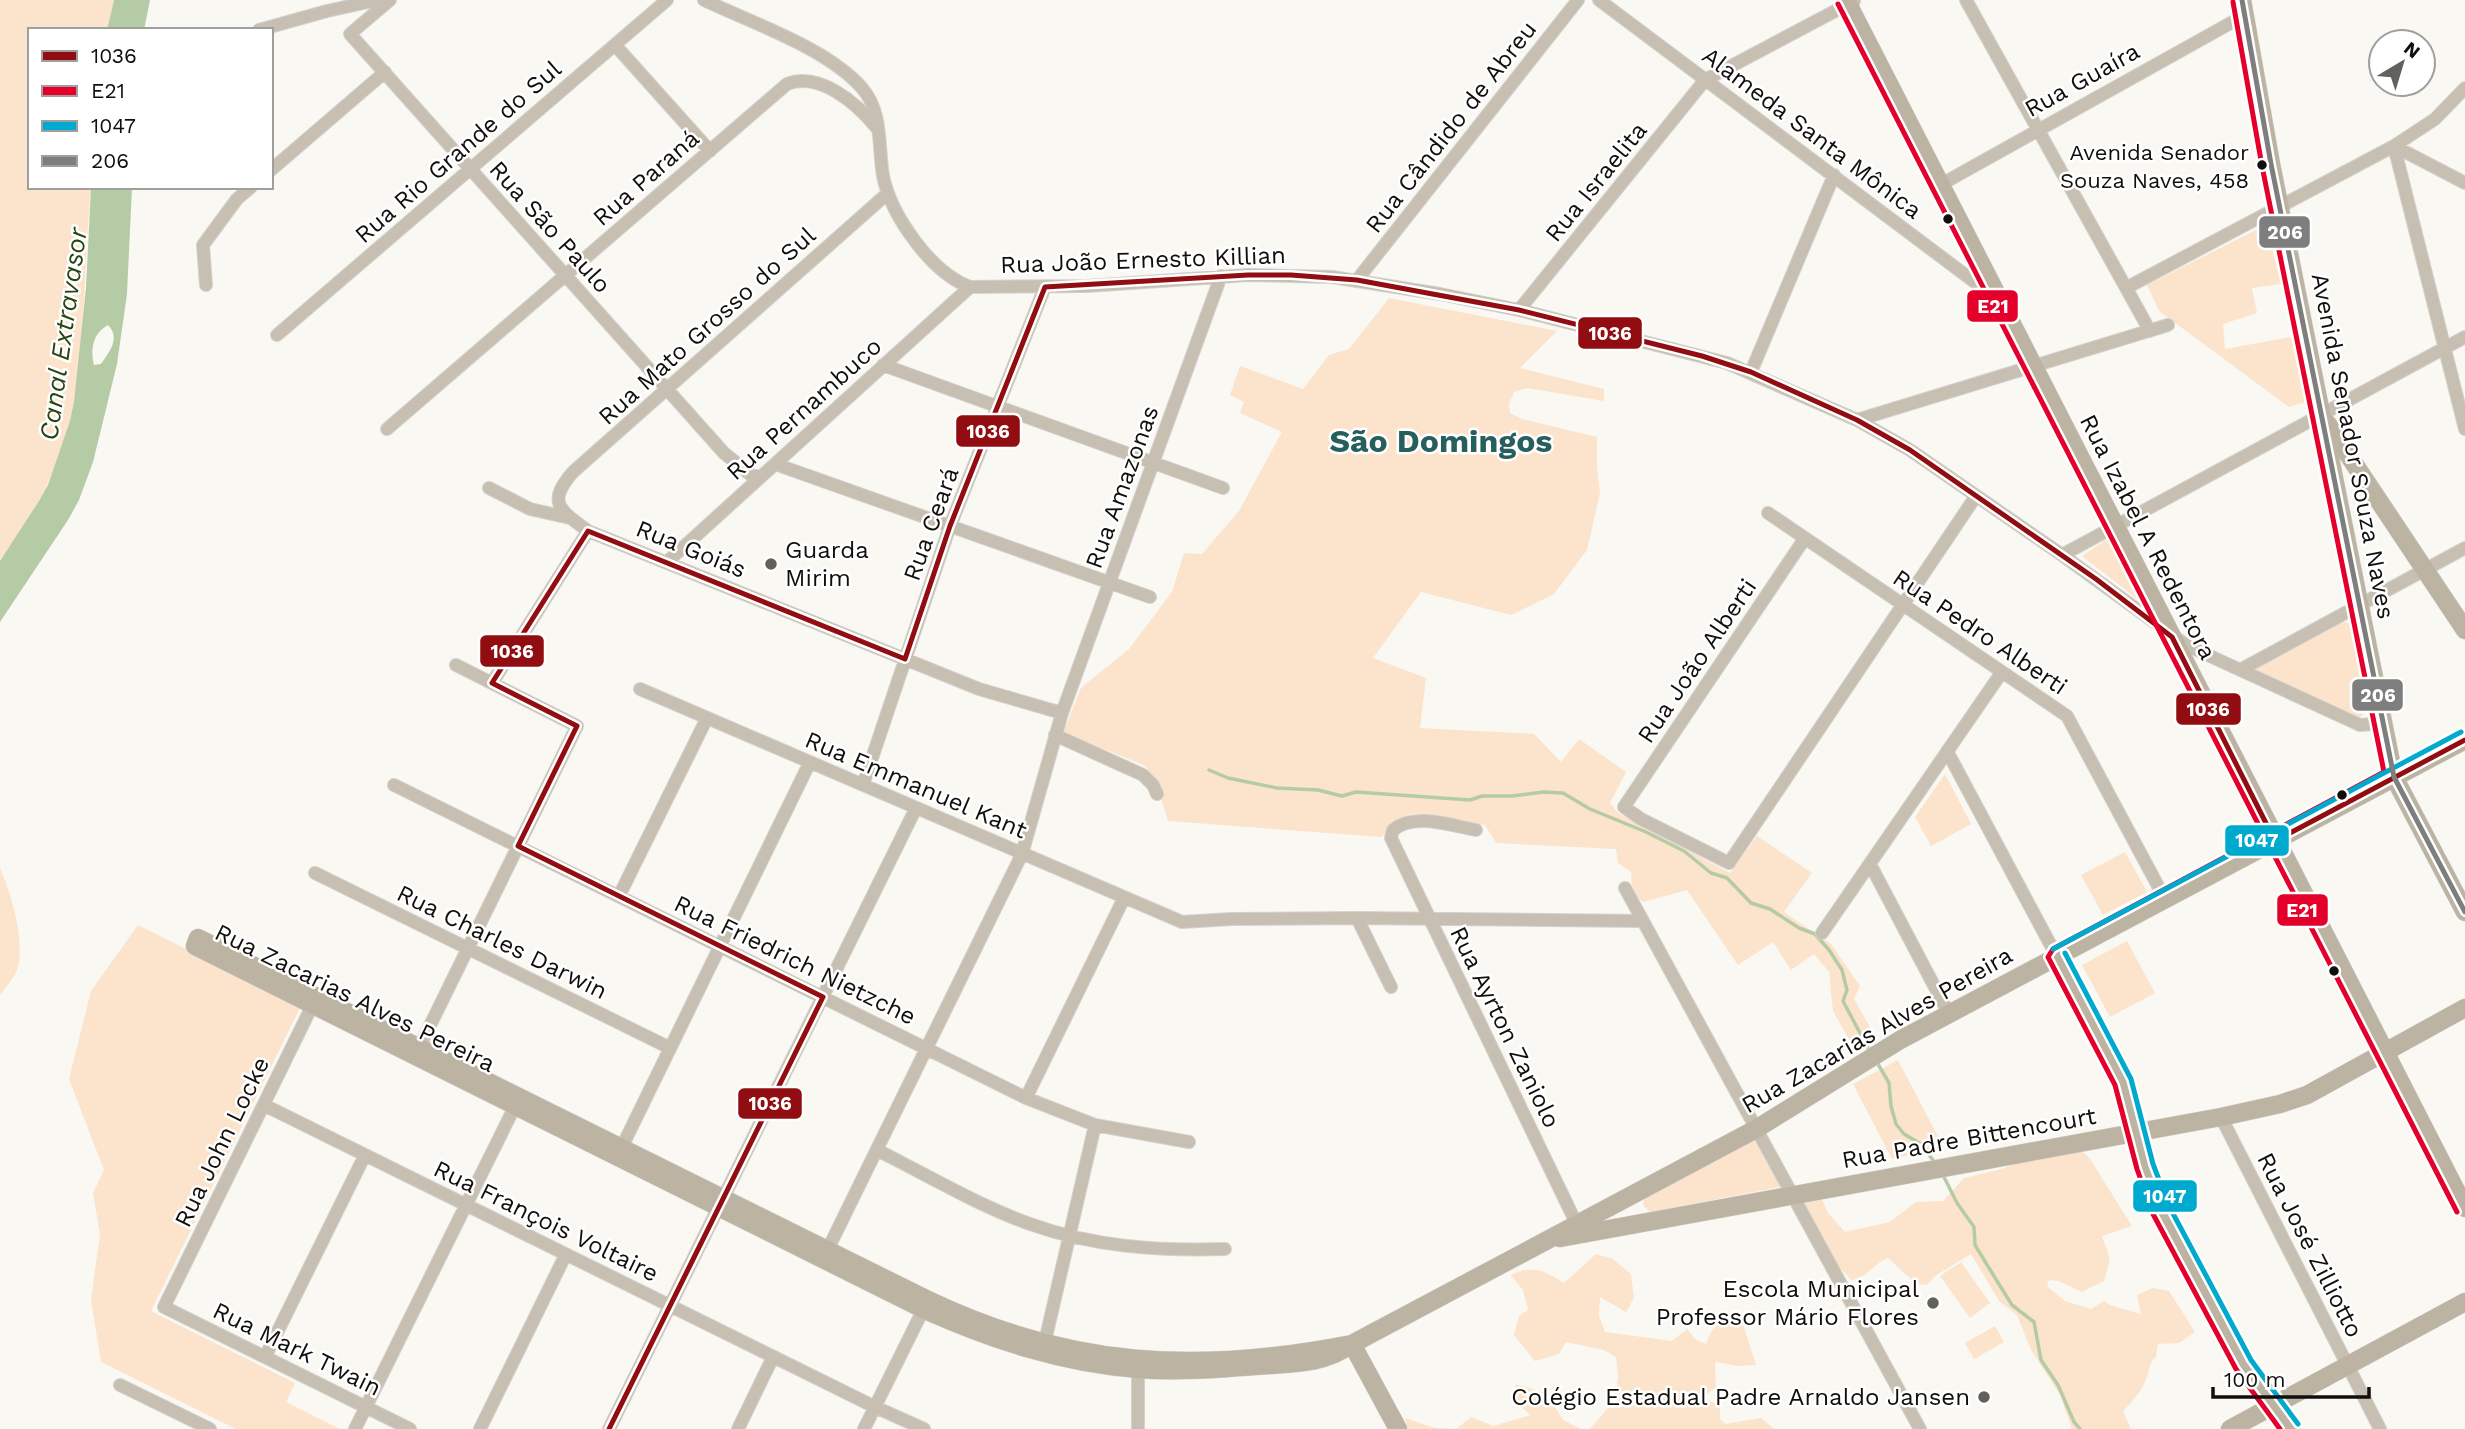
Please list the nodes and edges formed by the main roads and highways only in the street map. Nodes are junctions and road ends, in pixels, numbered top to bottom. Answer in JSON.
{"nodes":[{"id":1,"x":1850,"y":1,"type":"edge"},
{"id":2,"x":2243,"y":7,"type":"edge"},
{"id":3,"x":2321,"y":415,"type":"junction"},
{"id":4,"x":2465,"y":630,"type":"edge"},
{"id":5,"x":2465,"y":740,"type":"edge"},
{"id":6,"x":2394,"y":777,"type":"junction"},
{"id":7,"x":2275,"y":841,"type":"junction"},
{"id":8,"x":2465,"y":912,"type":"edge"},
{"id":9,"x":2057,"y":957,"type":"junction"},
{"id":10,"x":315,"y":1001,"type":"junction"},
{"id":11,"x":2465,"y":1008,"type":"edge"},
{"id":12,"x":2384,"y":1052,"type":"junction"},
{"id":13,"x":2137,"y":1133,"type":"junction"},
{"id":14,"x":1648,"y":1185,"type":"junction"},
{"id":15,"x":1621,"y":1199,"type":"junction"},
{"id":16,"x":2465,"y":1208,"type":"edge"},
{"id":17,"x":1657,"y":1220,"type":"junction"},
{"id":18,"x":1630,"y":1225,"type":"junction"},
{"id":19,"x":1579,"y":1229,"type":"junction"},
{"id":20,"x":1542,"y":1241,"type":"joint"},
{"id":21,"x":2465,"y":1302,"type":"edge"},
{"id":22,"x":1352,"y":1344,"type":"junction"},
{"id":23,"x":2273,"y":1406,"type":"junction"},
{"id":24,"x":1398,"y":1429,"type":"edge"},
{"id":25,"x":2230,"y":1429,"type":"edge"},
{"id":26,"x":2291,"y":1429,"type":"edge"}],
"edges":[{"from":1,"to":7,"type":"main road","name":"Rua Izabel A Redentora"},
{"from":2,"to":3,"type":"main road","name":"Avenida Senador Souza Naves"},
{"from":3,"to":4,"type":"main road"},
{"from":3,"to":6,"type":"main road","name":"Avenida Senador Souza Naves"},
{"from":5,"to":6,"type":"main road","name":"Rua Zacarias Alves Pereira"},
{"from":6,"to":7,"type":"main road","name":"Rua Zacarias Alves Pereira"},
{"from":6,"to":8,"type":"main road","name":"Avenida Senador Souza Naves"},
{"from":7,"to":9,"type":"main road","name":"Rua Zacarias Alves Pereira"},
{"from":7,"to":12,"type":"main road","name":"Rua Izabel A Redentora"},
{"from":9,"to":13,"type":"main road"},
{"from":9,"to":14,"type":"main road","name":"Rua Zacarias Alves Pereira"},
{"from":10,"to":10,"type":"main road","name":"Rua Zacarias Alves Pereira"},
{"from":10,"to":22,"type":"main road","name":"Rua Zacarias Alves Pereira"},
{"from":11,"to":12,"type":"main road","name":"Rua Padre Bittencourt"},
{"from":12,"to":13,"type":"main road","name":"Rua Padre Bittencourt"},
{"from":12,"to":16,"type":"main road","name":"Rua Izabel A Redentora"},
{"from":13,"to":17,"type":"main road","name":"Rua Padre Bittencourt"},
{"from":13,"to":23,"type":"main road"},
{"from":14,"to":15,"type":"main road","name":"Rua Zacarias Alves Pereira"},
{"from":14,"to":17,"type":"main road"},
{"from":15,"to":18,"type":"main road"},
{"from":15,"to":19,"type":"main road","name":"Rua Zacarias Alves Pereira"},
{"from":17,"to":18,"type":"main road","name":"Rua Padre Bittencourt"},
{"from":18,"to":19,"type":"main road","name":"Rua Padre Bittencourt"},
{"from":19,"to":20,"type":"main road","name":"Rua Padre Bittencourt"},
{"from":20,"to":22,"type":"main road","name":"Rua Zacarias Alves Pereira"},
{"from":21,"to":23,"type":"main road"},
{"from":22,"to":24,"type":"main road"},
{"from":23,"to":25,"type":"main road"},
{"from":23,"to":26,"type":"main road"}]}
